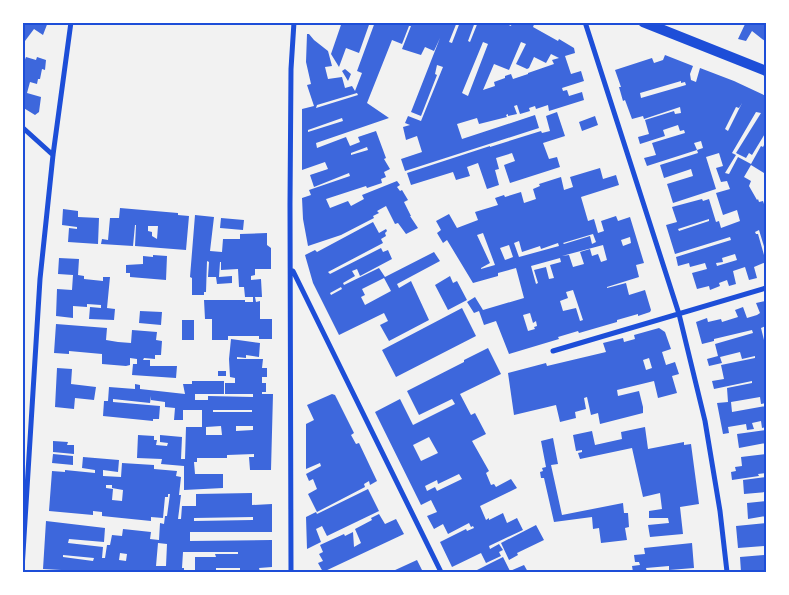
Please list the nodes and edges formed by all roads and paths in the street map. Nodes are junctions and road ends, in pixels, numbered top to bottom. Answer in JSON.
{"nodes":[{"id":1,"x":70,"y":22,"type":"edge"},
{"id":2,"x":294,"y":22,"type":"edge"},
{"id":3,"x":585,"y":22,"type":"edge"},
{"id":4,"x":643,"y":22,"type":"edge"},
{"id":5,"x":766,"y":71,"type":"edge"},
{"id":6,"x":22,"y":126,"type":"edge"},
{"id":7,"x":53,"y":155,"type":"junction"},
{"id":8,"x":291,"y":269,"type":"junction"},
{"id":9,"x":766,"y":288,"type":"edge"},
{"id":10,"x":679,"y":314,"type":"junction"},
{"id":11,"x":553,"y":351,"type":"dead end"},
{"id":12,"x":22,"y":568,"type":"edge"},
{"id":13,"x":292,"y":572,"type":"edge"},
{"id":14,"x":441,"y":572,"type":"edge"},
{"id":15,"x":727,"y":572,"type":"edge"}],
"edges":[{"from":1,"to":7,"type":"street"},
{"from":2,"to":8,"type":"street"},
{"from":3,"to":10,"type":"street"},
{"from":4,"to":5,"type":"main road"},
{"from":6,"to":7,"type":"street"},
{"from":7,"to":12,"type":"street"},
{"from":8,"to":13,"type":"street"},
{"from":8,"to":14,"type":"street"},
{"from":9,"to":10,"type":"street"},
{"from":10,"to":11,"type":"street"},
{"from":10,"to":15,"type":"street"}]}
